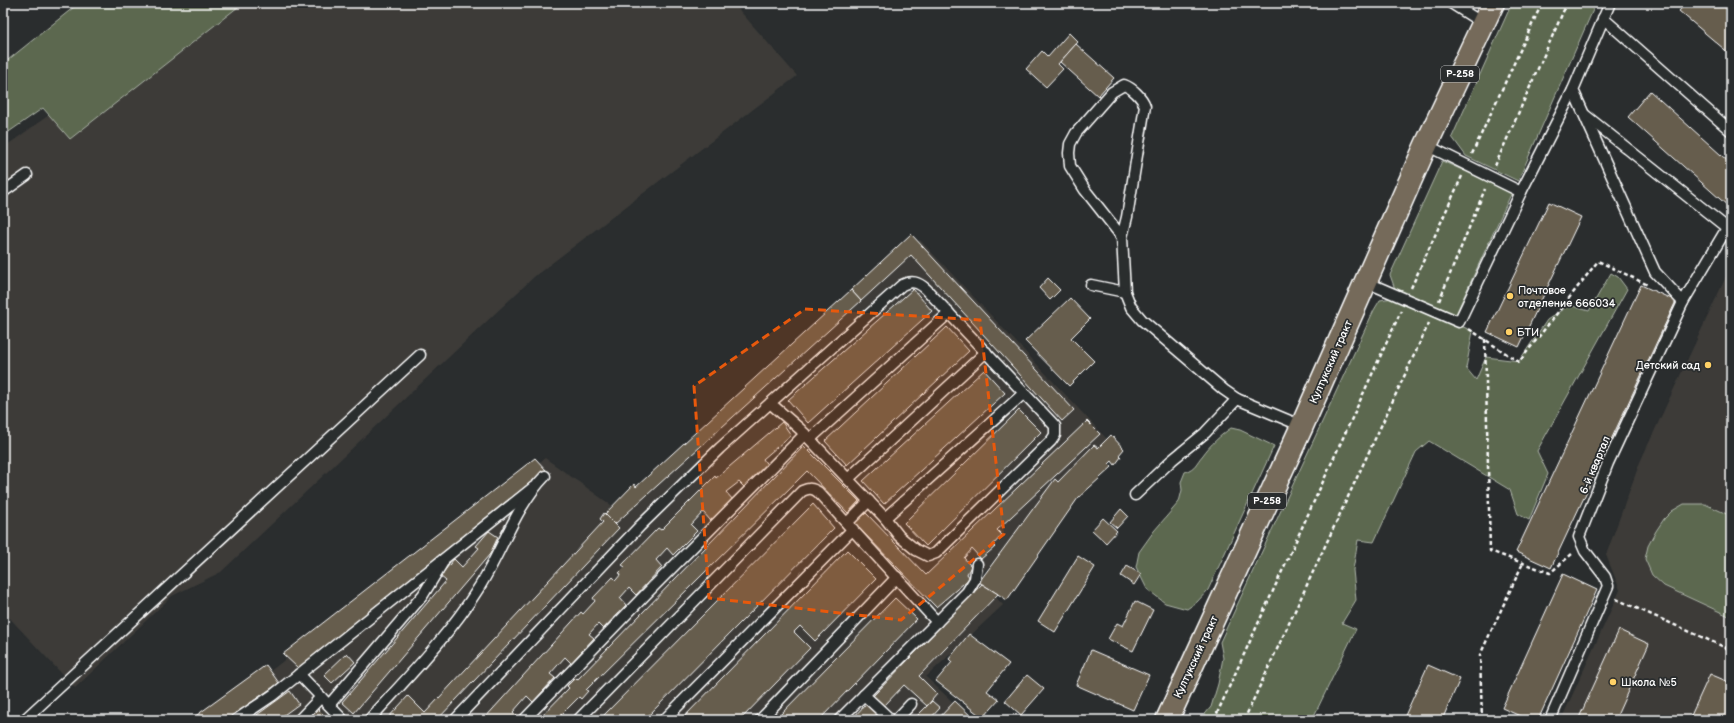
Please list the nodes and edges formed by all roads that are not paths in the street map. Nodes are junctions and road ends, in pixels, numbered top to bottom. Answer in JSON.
{"nodes":[{"id":1,"x":1451,"y":3,"type":"edge"},
{"id":2,"x":1493,"y":3,"type":"edge"},
{"id":3,"x":1610,"y":3,"type":"edge"},
{"id":4,"x":1603,"y":18,"type":"junction"},
{"id":5,"x":1484,"y":24,"type":"junction"},
{"id":6,"x":1573,"y":90,"type":"junction"},
{"id":7,"x":1583,"y":113,"type":"junction"},
{"id":8,"x":1731,"y":132,"type":"edge"},
{"id":9,"x":1426,"y":146,"type":"junction"},
{"id":10,"x":27,"y":175,"type":"dead end"},
{"id":11,"x":3,"y":192,"type":"edge"},
{"id":12,"x":1521,"y":192,"type":"junction"},
{"id":13,"x":1730,"y":228,"type":"edge"},
{"id":14,"x":1122,"y":237,"type":"junction"},
{"id":15,"x":1366,"y":282,"type":"junction"},
{"id":16,"x":1091,"y":285,"type":"dead end"},
{"id":17,"x":1125,"y":292,"type":"junction"},
{"id":18,"x":1682,"y":302,"type":"junction"},
{"id":19,"x":949,"y":313,"type":"junction"},
{"id":20,"x":986,"y":352,"type":"junction"},
{"id":21,"x":420,"y":355,"type":"dead end"},
{"id":22,"x":1024,"y":393,"type":"junction"},
{"id":23,"x":1237,"y":400,"type":"junction"},
{"id":24,"x":770,"y":403,"type":"junction"},
{"id":25,"x":1302,"y":426,"type":"junction"},
{"id":26,"x":808,"y":437,"type":"junction"},
{"id":27,"x":545,"y":476,"type":"dead end"},
{"id":28,"x":848,"y":480,"type":"junction"},
{"id":29,"x":534,"y":487,"type":"junction"},
{"id":30,"x":1135,"y":495,"type":"dead end"},
{"id":31,"x":869,"y":501,"type":"junction"},
{"id":32,"x":885,"y":518,"type":"junction"},
{"id":33,"x":850,"y":526,"type":"junction"},
{"id":34,"x":446,"y":557,"type":"junction"},
{"id":35,"x":977,"y":564,"type":"dead end"},
{"id":36,"x":897,"y":577,"type":"junction"},
{"id":37,"x":937,"y":622,"type":"junction"},
{"id":38,"x":299,"y":674,"type":"junction"},
{"id":39,"x":864,"y":695,"type":"junction"},
{"id":40,"x":321,"y":697,"type":"junction"},
{"id":41,"x":912,"y":704,"type":"dead end"},
{"id":42,"x":329,"y":705,"type":"junction"},
{"id":43,"x":24,"y":720,"type":"edge"},
{"id":44,"x":236,"y":720,"type":"edge"},
{"id":45,"x":299,"y":720,"type":"edge"},
{"id":46,"x":344,"y":720,"type":"edge"},
{"id":47,"x":369,"y":720,"type":"edge"},
{"id":48,"x":455,"y":720,"type":"edge"},
{"id":49,"x":524,"y":720,"type":"edge"},
{"id":50,"x":578,"y":720,"type":"edge"},
{"id":51,"x":664,"y":720,"type":"edge"},
{"id":52,"x":760,"y":720,"type":"edge"},
{"id":53,"x":839,"y":720,"type":"edge"},
{"id":54,"x":891,"y":720,"type":"edge"},
{"id":55,"x":896,"y":720,"type":"edge"},
{"id":56,"x":1167,"y":720,"type":"edge"},
{"id":57,"x":1550,"y":720,"type":"edge"}],
"edges":[{"from":1,"to":5,"type":"lane"},
{"from":2,"to":5,"type":"main road","name":"Култукский тракт","number":"Р-258"},
{"from":3,"to":4,"type":"lane"},
{"from":4,"to":6,"type":"lane"},
{"from":4,"to":8,"type":"lane"},
{"from":5,"to":9,"type":"main road","name":"Култукский тракт","number":"Р-258"},
{"from":6,"to":7,"type":"lane"},
{"from":6,"to":12,"type":"lane"},
{"from":7,"to":13,"type":"lane"},
{"from":7,"to":18,"type":"lane"},
{"from":9,"to":12,"type":"lane"},
{"from":9,"to":15,"type":"main road","name":"Култукский тракт","number":"Р-258"},
{"from":10,"to":11,"type":"lane"},
{"from":12,"to":15,"type":"lane"},
{"from":13,"to":18,"type":"lane","name":"6-й квартал"},
{"from":14,"to":14,"type":"lane"},
{"from":14,"to":17,"type":"lane"},
{"from":15,"to":25,"type":"main road","name":"Култукский тракт","number":"Р-258"},
{"from":16,"to":17,"type":"lane"},
{"from":17,"to":23,"type":"lane"},
{"from":18,"to":57,"type":"lane","name":"6-й квартал"},
{"from":19,"to":20,"type":"lane"},
{"from":19,"to":24,"type":"lane"},
{"from":19,"to":26,"type":"lane"},
{"from":20,"to":22,"type":"lane"},
{"from":20,"to":28,"type":"lane"},
{"from":21,"to":43,"type":"lane"},
{"from":22,"to":32,"type":"lane"},
{"from":22,"to":32,"type":"lane"},
{"from":23,"to":25,"type":"lane"},
{"from":23,"to":30,"type":"lane"},
{"from":24,"to":26,"type":"lane"},
{"from":24,"to":48,"type":"lane"},
{"from":25,"to":56,"type":"main road","name":"Култукский тракт","number":"Р-258"},
{"from":26,"to":28,"type":"lane"},
{"from":26,"to":49,"type":"lane"},
{"from":27,"to":29,"type":"lane"},
{"from":28,"to":31,"type":"lane"},
{"from":29,"to":34,"type":"lane"},
{"from":29,"to":47,"type":"lane"},
{"from":31,"to":32,"type":"lane"},
{"from":31,"to":33,"type":"lane"},
{"from":33,"to":36,"type":"lane"},
{"from":33,"to":50,"type":"lane"},
{"from":33,"to":51,"type":"lane"},
{"from":34,"to":38,"type":"lane"},
{"from":34,"to":42,"type":"lane"},
{"from":35,"to":37,"type":"lane"},
{"from":36,"to":37,"type":"lane"},
{"from":36,"to":52,"type":"lane"},
{"from":37,"to":39,"type":"lane"},
{"from":38,"to":40,"type":"lane"},
{"from":38,"to":44,"type":"lane"},
{"from":39,"to":53,"type":"lane"},
{"from":39,"to":54,"type":"lane"},
{"from":40,"to":42,"type":"lane"},
{"from":40,"to":45,"type":"lane"},
{"from":41,"to":55,"type":"lane"},
{"from":42,"to":46,"type":"lane"}]}
